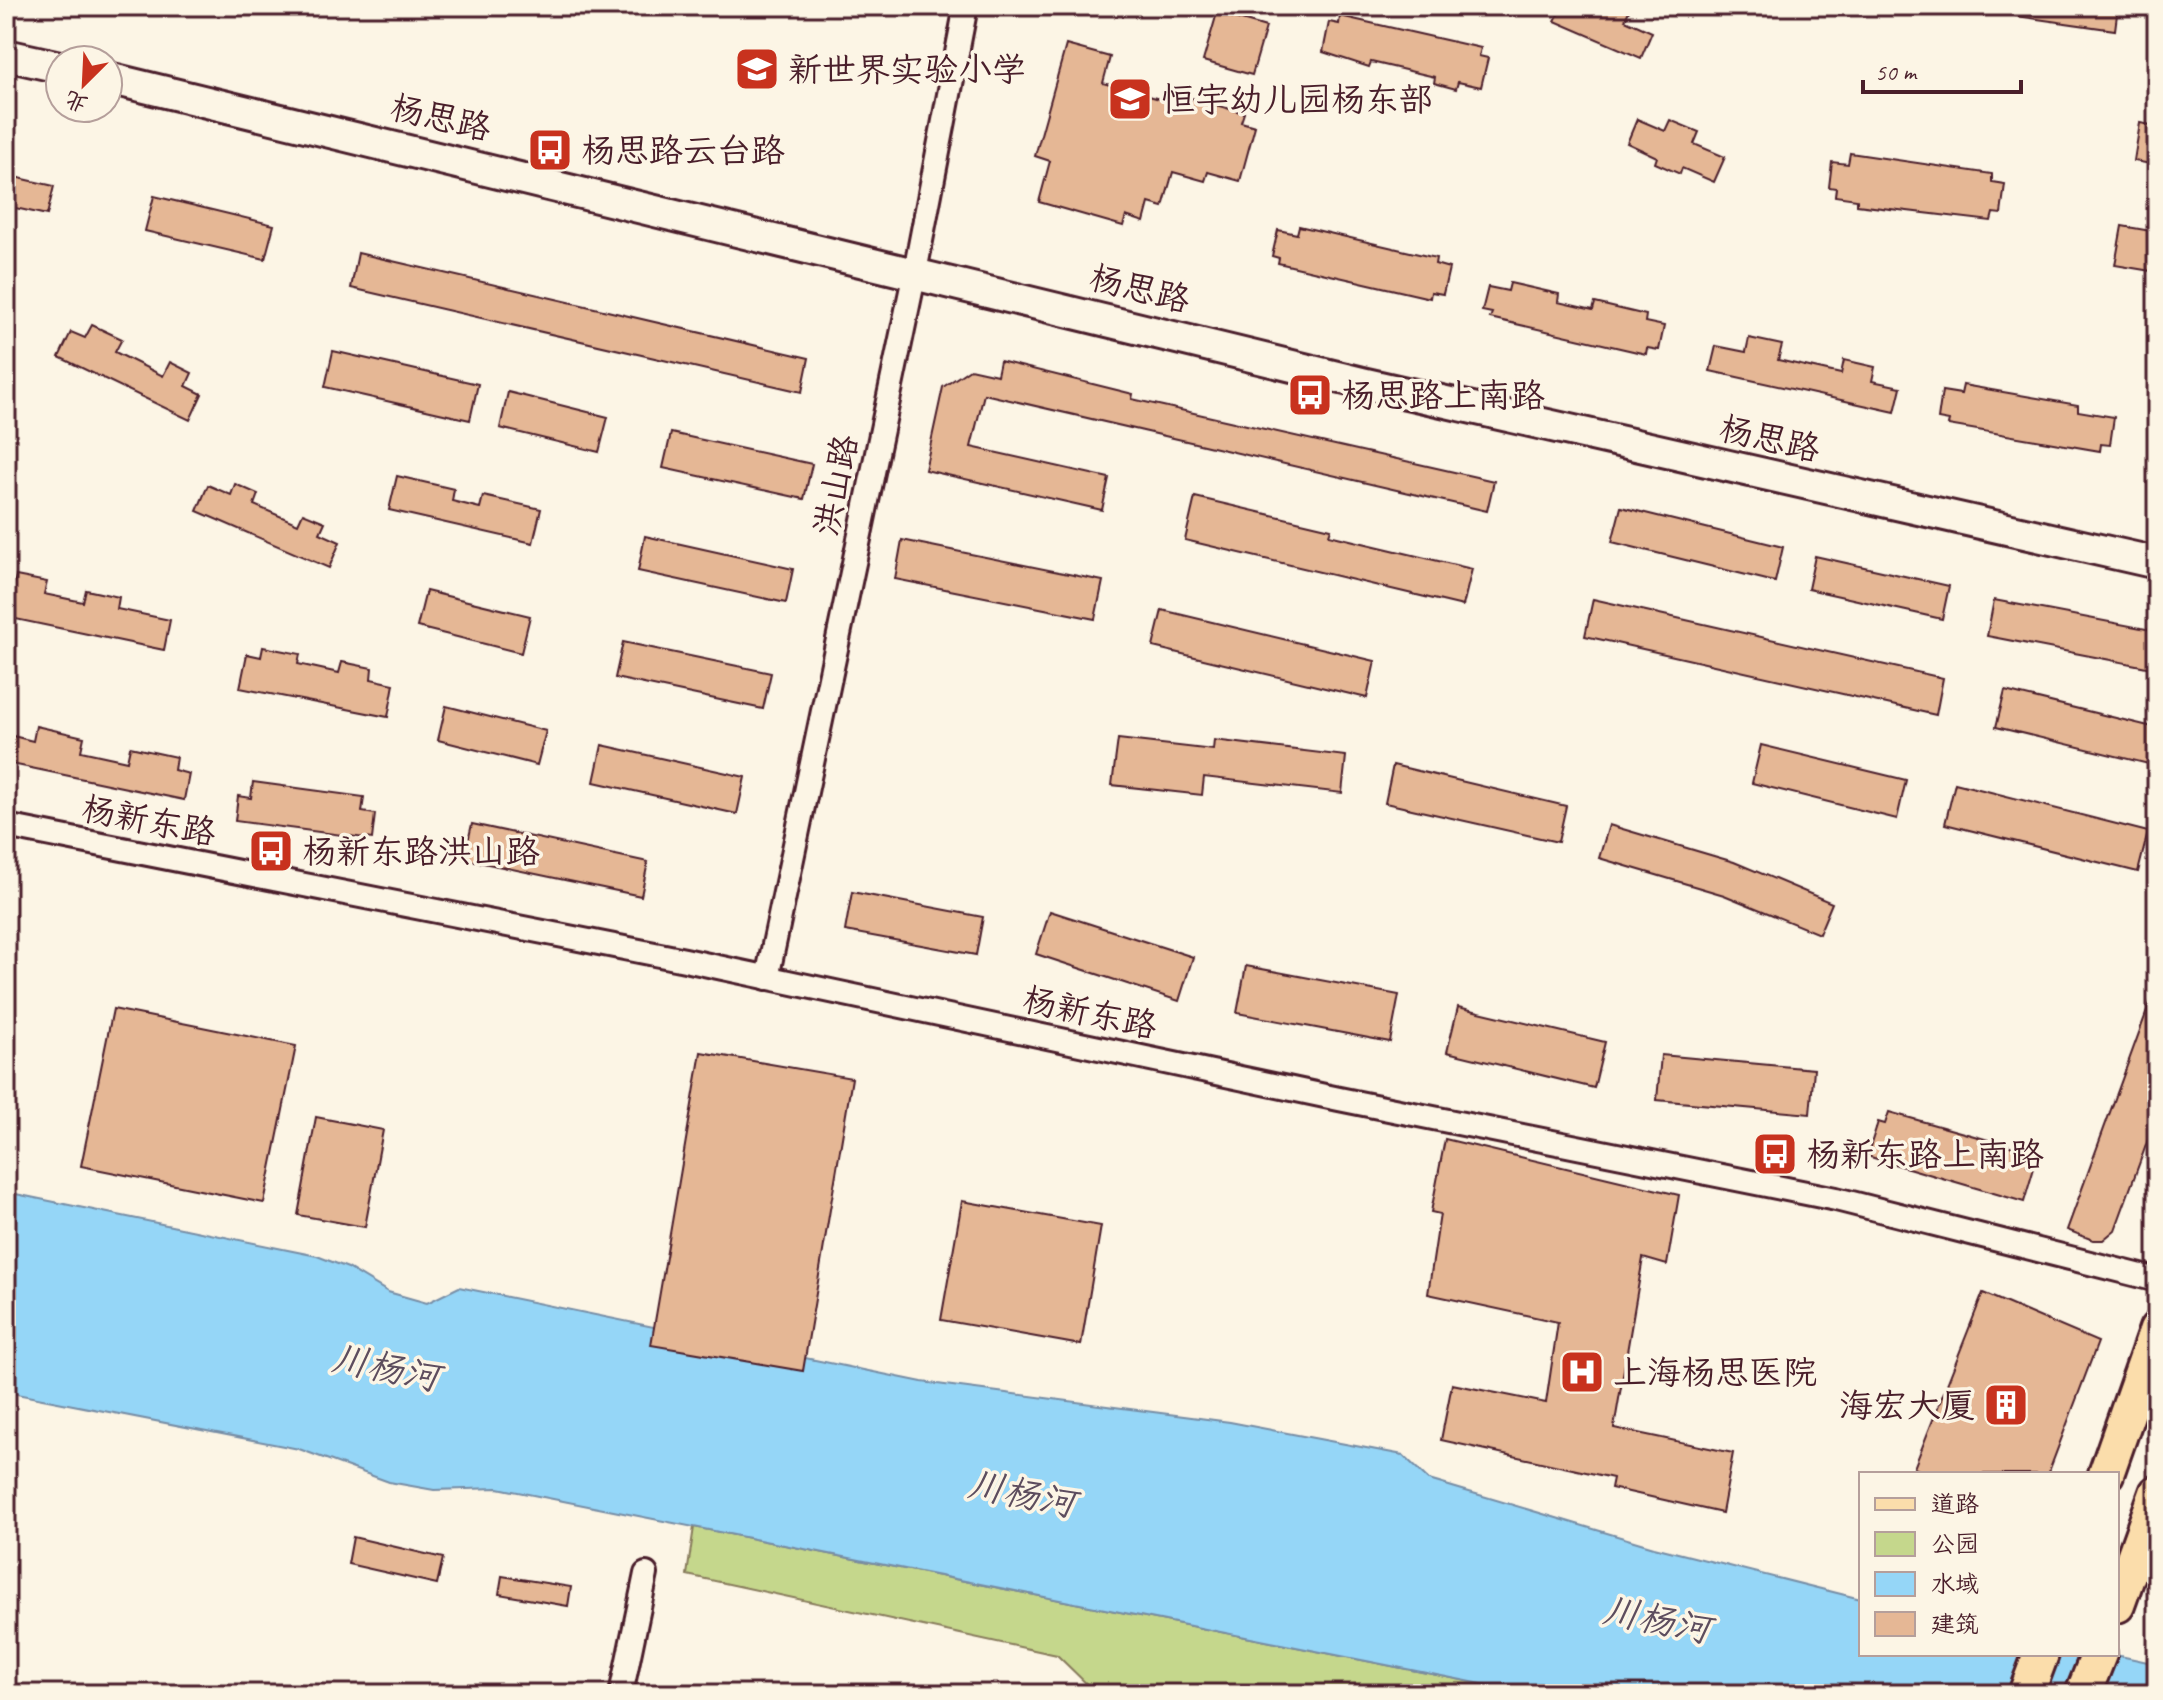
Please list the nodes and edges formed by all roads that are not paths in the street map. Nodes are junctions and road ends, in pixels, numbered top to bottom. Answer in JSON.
{"nodes":[{"id":1,"x":966,"y":6,"type":"edge"},
{"id":2,"x":6,"y":55,"type":"edge"},
{"id":3,"x":44,"y":63,"type":"edge"},
{"id":4,"x":124,"y":82,"type":"edge"},
{"id":5,"x":915,"y":272,"type":"junction"},
{"id":6,"x":2157,"y":563,"type":"edge"},
{"id":7,"x":6,"y":826,"type":"edge"},
{"id":8,"x":767,"y":978,"type":"junction"},
{"id":9,"x":2157,"y":1280,"type":"edge"},
{"id":10,"x":2157,"y":1329,"type":"edge"},
{"id":11,"x":2107,"y":1472,"type":"edge"},
{"id":12,"x":2157,"y":1493,"type":"edge"},
{"id":13,"x":646,"y":1574,"type":"dead end"},
{"id":14,"x":2119,"y":1599,"type":"edge"},
{"id":15,"x":2040,"y":1656,"type":"edge"},
{"id":16,"x":2098,"y":1656,"type":"edge"},
{"id":17,"x":621,"y":1694,"type":"edge"},
{"id":18,"x":2026,"y":1694,"type":"edge"},
{"id":19,"x":2083,"y":1694,"type":"edge"}],
"edges":[{"from":1,"to":5,"type":"street","name":"洪山路"},
{"from":2,"to":3,"type":"street"},
{"from":4,"to":5,"type":"street","name":"杨思路"},
{"from":5,"to":6,"type":"street","name":"杨思路"},
{"from":5,"to":8,"type":"street","name":"洪山路"},
{"from":7,"to":8,"type":"street","name":"杨新东路"},
{"from":8,"to":9,"type":"street","name":"杨新东路"},
{"from":10,"to":11,"type":"main road"},
{"from":12,"to":14,"type":"main road"},
{"from":13,"to":17,"type":"street"},
{"from":15,"to":18,"type":"main road"},
{"from":16,"to":19,"type":"main road"}]}
